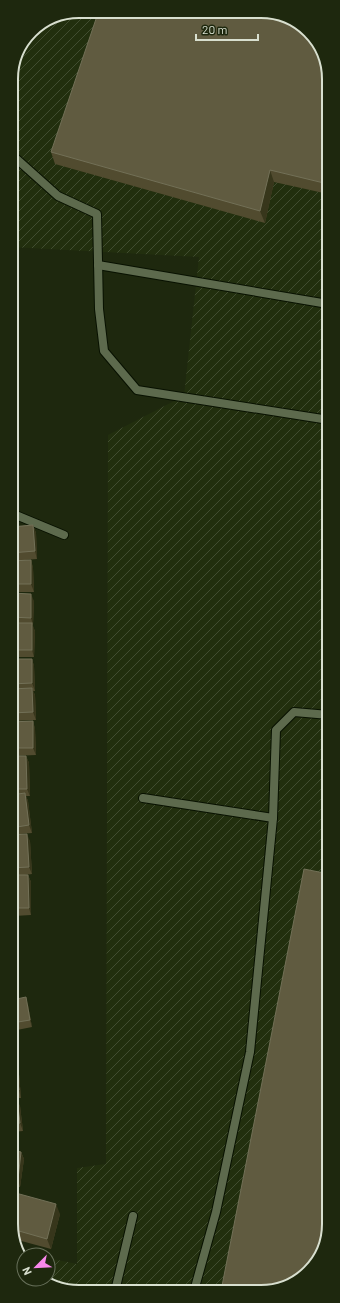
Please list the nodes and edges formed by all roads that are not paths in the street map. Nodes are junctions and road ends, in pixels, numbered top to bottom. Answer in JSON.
{"nodes":[{"id":1,"x":18,"y":160,"type":"edge"},
{"id":2,"x":98,"y":265,"type":"junction"},
{"id":3,"x":322,"y":303,"type":"edge"},
{"id":4,"x":322,"y":419,"type":"edge"},
{"id":5,"x":18,"y":516,"type":"edge"},
{"id":6,"x":64,"y":535,"type":"dead end"},
{"id":7,"x":322,"y":714,"type":"edge"},
{"id":8,"x":143,"y":798,"type":"dead end"},
{"id":9,"x":273,"y":818,"type":"junction"},
{"id":10,"x":133,"y":1216,"type":"dead end"},
{"id":11,"x":116,"y":1285,"type":"edge"},
{"id":12,"x":196,"y":1285,"type":"edge"}],
"edges":[{"from":1,"to":2,"type":"lane"},
{"from":2,"to":3,"type":"lane"},
{"from":2,"to":4,"type":"lane"},
{"from":5,"to":6,"type":"lane"},
{"from":7,"to":9,"type":"lane"},
{"from":8,"to":9,"type":"lane"},
{"from":9,"to":12,"type":"lane"},
{"from":10,"to":11,"type":"lane"}]}
